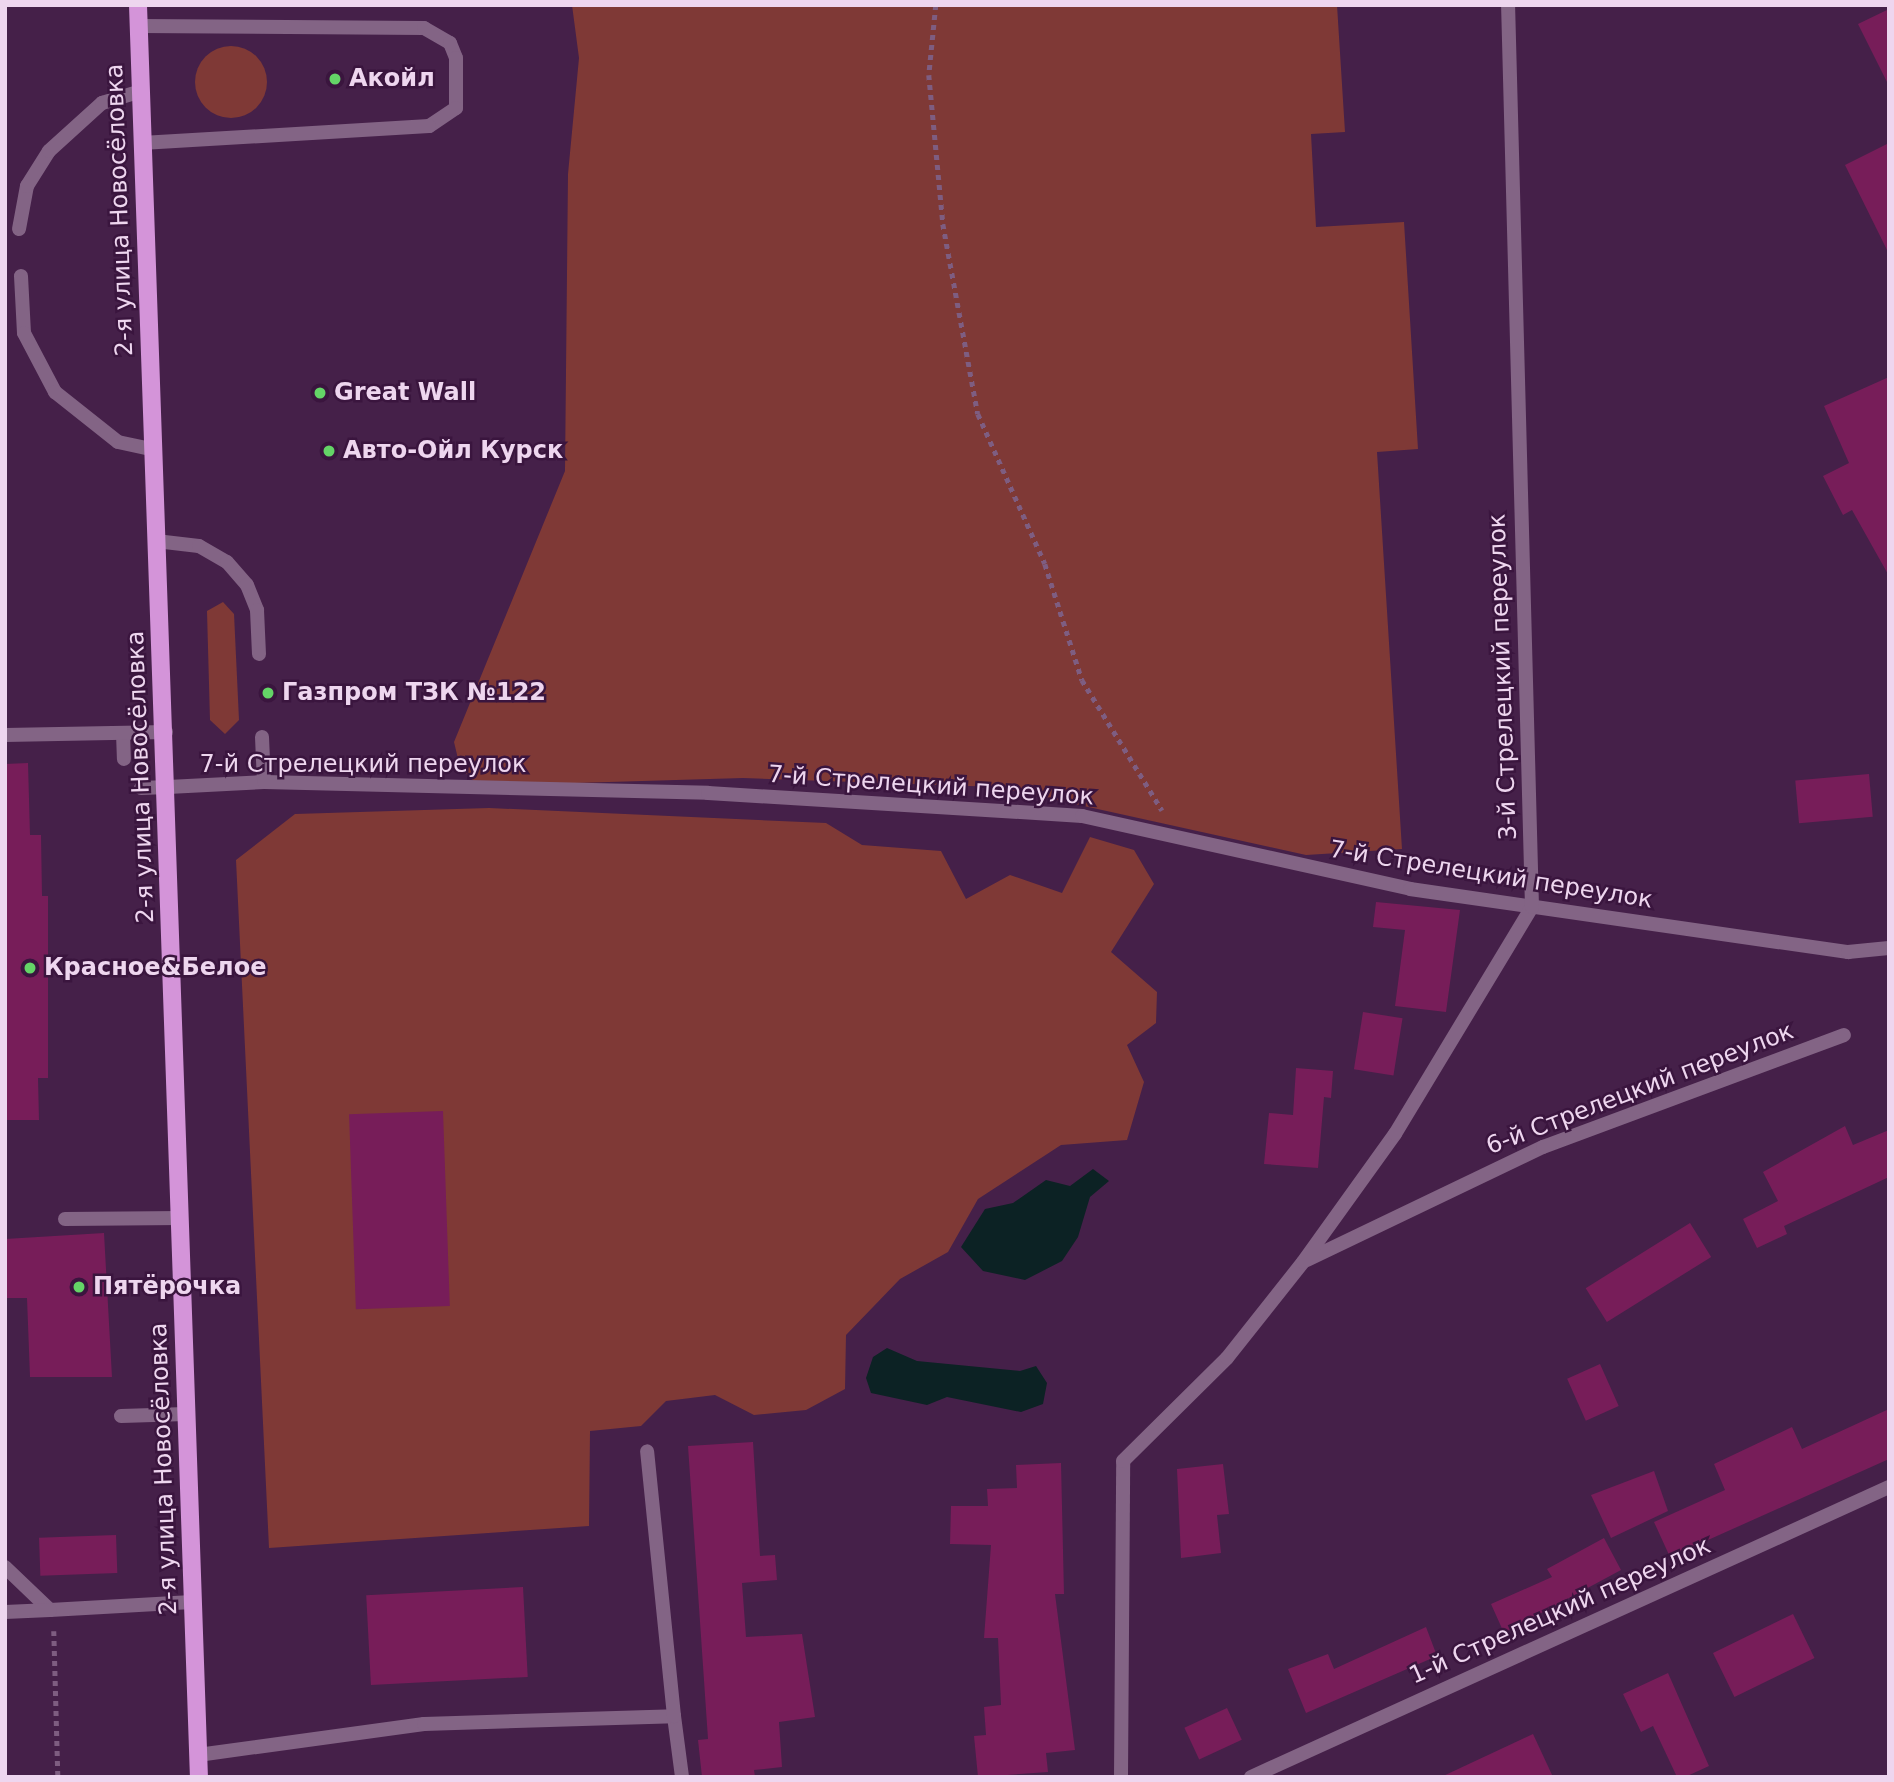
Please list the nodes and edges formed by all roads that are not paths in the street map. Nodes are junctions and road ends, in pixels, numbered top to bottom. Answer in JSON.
{"nodes":[{"id":1,"x":138,"y":5,"type":"edge"},
{"id":2,"x":1508,"y":5,"type":"edge"},
{"id":3,"x":139,"y":26,"type":"junction"},
{"id":4,"x":141,"y":91,"type":"junction"},
{"id":5,"x":142,"y":143,"type":"junction"},
{"id":6,"x":19,"y":229,"type":"dead end"},
{"id":7,"x":21,"y":276,"type":"dead end"},
{"id":8,"x":151,"y":449,"type":"junction"},
{"id":9,"x":156,"y":541,"type":"junction"},
{"id":10,"x":259,"y":654,"type":"dead end"},
{"id":11,"x":166,"y":732,"type":"junction"},
{"id":12,"x":123,"y":733,"type":"junction"},
{"id":13,"x":5,"y":735,"type":"edge"},
{"id":14,"x":262,"y":737,"type":"dead end"},
{"id":15,"x":124,"y":759,"type":"dead end"},
{"id":16,"x":264,"y":782,"type":"junction"},
{"id":17,"x":141,"y":788,"type":"dead end"},
{"id":18,"x":168,"y":788,"type":"junction"},
{"id":19,"x":1532,"y":907,"type":"junction"},
{"id":20,"x":1889,"y":948,"type":"edge"},
{"id":21,"x":1844,"y":1035,"type":"dead end"},
{"id":22,"x":181,"y":1218,"type":"junction"},
{"id":23,"x":65,"y":1219,"type":"dead end"},
{"id":24,"x":1303,"y":1262,"type":"junction"},
{"id":25,"x":186,"y":1414,"type":"junction"},
{"id":26,"x":121,"y":1416,"type":"dead end"},
{"id":27,"x":647,"y":1451,"type":"dead end"},
{"id":28,"x":1889,"y":1487,"type":"edge"},
{"id":29,"x":5,"y":1567,"type":"edge"},
{"id":30,"x":192,"y":1602,"type":"junction"},
{"id":31,"x":50,"y":1609,"type":"junction"},
{"id":32,"x":5,"y":1612,"type":"edge"},
{"id":33,"x":674,"y":1716,"type":"junction"},
{"id":34,"x":198,"y":1755,"type":"junction"},
{"id":35,"x":199,"y":1777,"type":"edge"},
{"id":36,"x":682,"y":1777,"type":"edge"},
{"id":37,"x":1121,"y":1777,"type":"edge"},
{"id":38,"x":1251,"y":1777,"type":"edge"}],
"edges":[{"from":1,"to":3,"type":"main road","name":"2-я улица Новосёловка"},
{"from":2,"to":19,"type":"street","name":"3-й Стрелецкий переулок"},
{"from":3,"to":4,"type":"main road","name":"2-я улица Новосёловка"},
{"from":3,"to":5,"type":"street"},
{"from":4,"to":5,"type":"main road","name":"2-я улица Новосёловка"},
{"from":4,"to":6,"type":"street"},
{"from":5,"to":8,"type":"main road","name":"2-я улица Новосёловка"},
{"from":7,"to":8,"type":"street"},
{"from":8,"to":9,"type":"main road","name":"2-я улица Новосёловка"},
{"from":9,"to":10,"type":"street"},
{"from":9,"to":11,"type":"main road","name":"2-я улица Новосёловка"},
{"from":11,"to":12,"type":"street"},
{"from":11,"to":18,"type":"main road","name":"2-я улица Новосёловка"},
{"from":12,"to":13,"type":"street"},
{"from":12,"to":15,"type":"street"},
{"from":14,"to":16,"type":"street"},
{"from":16,"to":18,"type":"street","name":"7-й Стрелецкий переулок"},
{"from":16,"to":19,"type":"street","name":"7-й Стрелецкий переулок"},
{"from":17,"to":18,"type":"street","name":"7-й Стрелецкий переулок"},
{"from":18,"to":22,"type":"main road","name":"2-я улица Новосёловка"},
{"from":19,"to":20,"type":"street","name":"7-й Стрелецкий переулок"},
{"from":19,"to":24,"type":"street"},
{"from":21,"to":24,"type":"street","name":"6-й Стрелецкий переулок"},
{"from":22,"to":23,"type":"street"},
{"from":22,"to":25,"type":"main road","name":"2-я улица Новосёловка"},
{"from":24,"to":37,"type":"street"},
{"from":25,"to":26,"type":"street"},
{"from":25,"to":30,"type":"main road","name":"2-я улица Новосёловка"},
{"from":27,"to":33,"type":"street"},
{"from":28,"to":38,"type":"street","name":"1-й Стрелецкий переулок"},
{"from":29,"to":31,"type":"street"},
{"from":30,"to":31,"type":"street"},
{"from":30,"to":34,"type":"main road","name":"2-я улица Новосёловка"},
{"from":31,"to":32,"type":"street"},
{"from":33,"to":34,"type":"street"},
{"from":33,"to":36,"type":"street"},
{"from":34,"to":35,"type":"main road","name":"2-я улица Новосёловка"}]}
